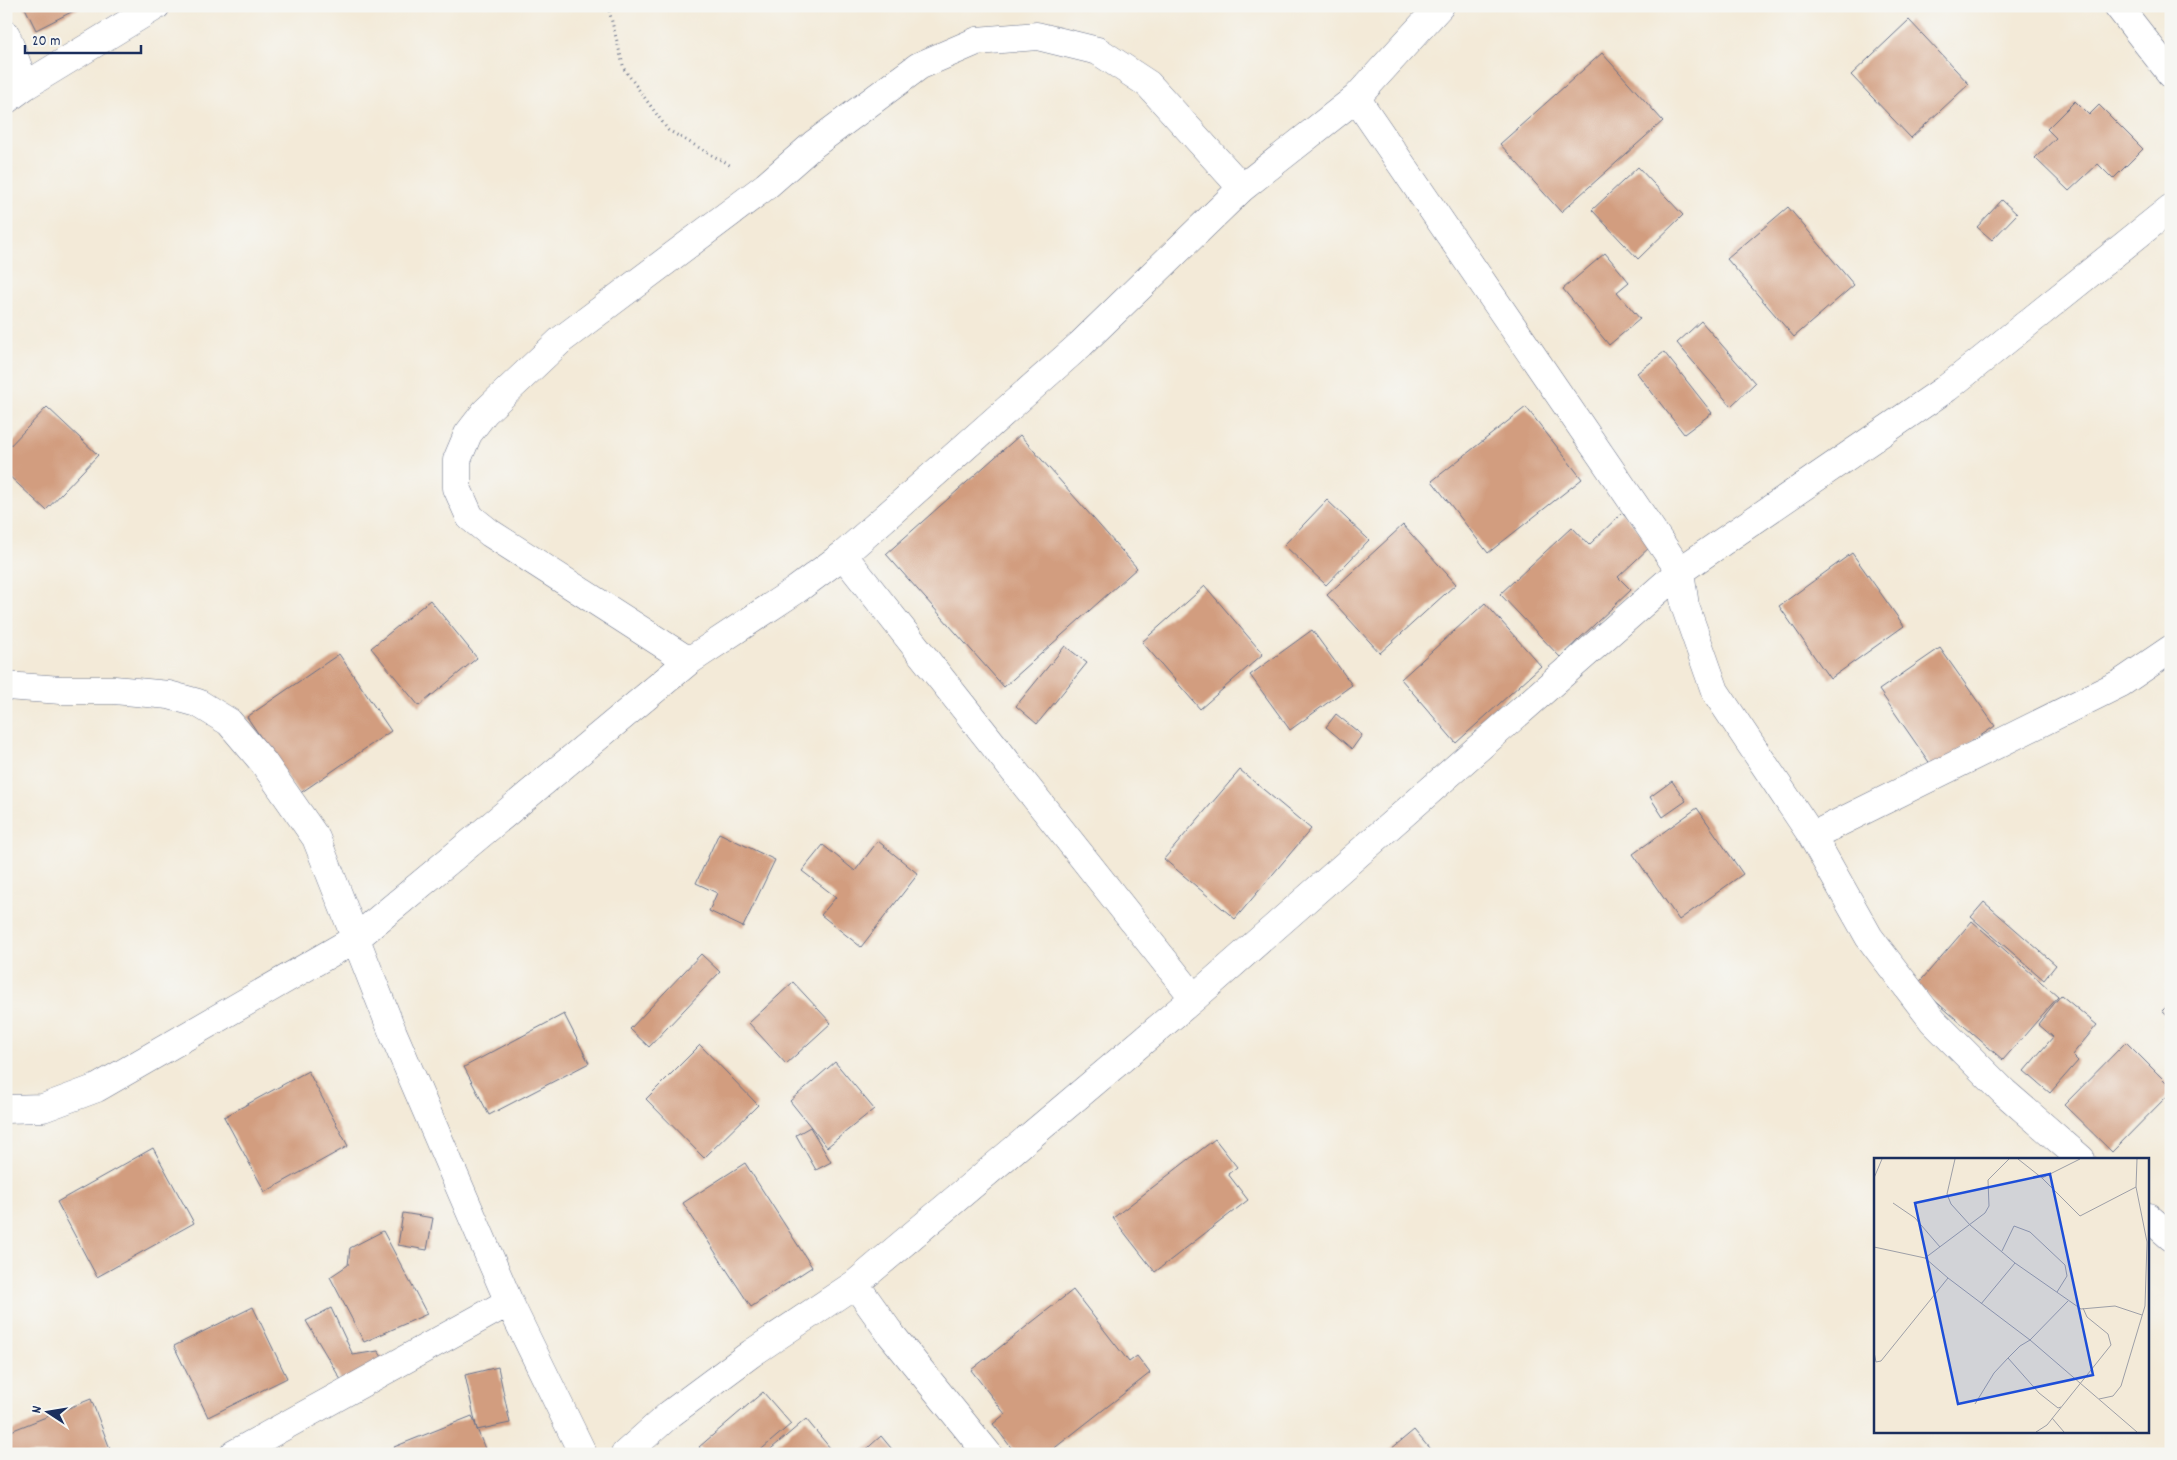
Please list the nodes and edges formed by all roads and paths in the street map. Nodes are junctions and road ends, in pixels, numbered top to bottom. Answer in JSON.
{"nodes":[{"id":1,"x":156,"y":6,"type":"edge"},
{"id":2,"x":608,"y":6,"type":"edge"},
{"id":3,"x":1440,"y":6,"type":"edge"},
{"id":4,"x":2118,"y":6,"type":"edge"},
{"id":5,"x":6,"y":35,"type":"edge"},
{"id":6,"x":2171,"y":74,"type":"edge"},
{"id":7,"x":15,"y":93,"type":"edge"},
{"id":8,"x":1356,"y":98,"type":"junction"},
{"id":9,"x":766,"y":186,"type":"junction"},
{"id":10,"x":1242,"y":188,"type":"junction"},
{"id":11,"x":2171,"y":208,"type":"edge"},
{"id":12,"x":844,"y":556,"type":"junction"},
{"id":13,"x":1680,"y":570,"type":"junction"},
{"id":14,"x":2171,"y":649,"type":"edge"},
{"id":15,"x":689,"y":661,"type":"junction"},
{"id":16,"x":6,"y":686,"type":"edge"},
{"id":17,"x":1812,"y":836,"type":"junction"},
{"id":18,"x":355,"y":939,"type":"junction"},
{"id":19,"x":1194,"y":998,"type":"junction"},
{"id":20,"x":6,"y":1109,"type":"edge"},
{"id":21,"x":2079,"y":1158,"type":"edge"},
{"id":22,"x":2150,"y":1219,"type":"edge"},
{"id":23,"x":2171,"y":1238,"type":"edge"},
{"id":24,"x":855,"y":1284,"type":"junction"},
{"id":25,"x":509,"y":1302,"type":"junction"},
{"id":26,"x":234,"y":1454,"type":"edge"},
{"id":27,"x":583,"y":1454,"type":"edge"},
{"id":28,"x":625,"y":1454,"type":"edge"},
{"id":29,"x":988,"y":1454,"type":"edge"}],
"edges":[{"from":1,"to":7,"type":"street"},
{"from":2,"to":9,"type":"path"},
{"from":3,"to":8,"type":"street"},
{"from":4,"to":6,"type":"street"},
{"from":5,"to":7,"type":"street"},
{"from":8,"to":10,"type":"street"},
{"from":8,"to":13,"type":"street"},
{"from":9,"to":10,"type":"street"},
{"from":9,"to":15,"type":"street"},
{"from":10,"to":12,"type":"street"},
{"from":11,"to":13,"type":"street"},
{"from":12,"to":15,"type":"street"},
{"from":12,"to":19,"type":"street"},
{"from":13,"to":17,"type":"street"},
{"from":13,"to":19,"type":"street"},
{"from":14,"to":17,"type":"street"},
{"from":15,"to":18,"type":"street"},
{"from":16,"to":18,"type":"street"},
{"from":17,"to":21,"type":"street"},
{"from":18,"to":20,"type":"street"},
{"from":18,"to":25,"type":"street"},
{"from":19,"to":24,"type":"street"},
{"from":22,"to":23,"type":"street"},
{"from":24,"to":28,"type":"street"},
{"from":24,"to":29,"type":"street"},
{"from":25,"to":26,"type":"street"},
{"from":25,"to":27,"type":"street"}]}
